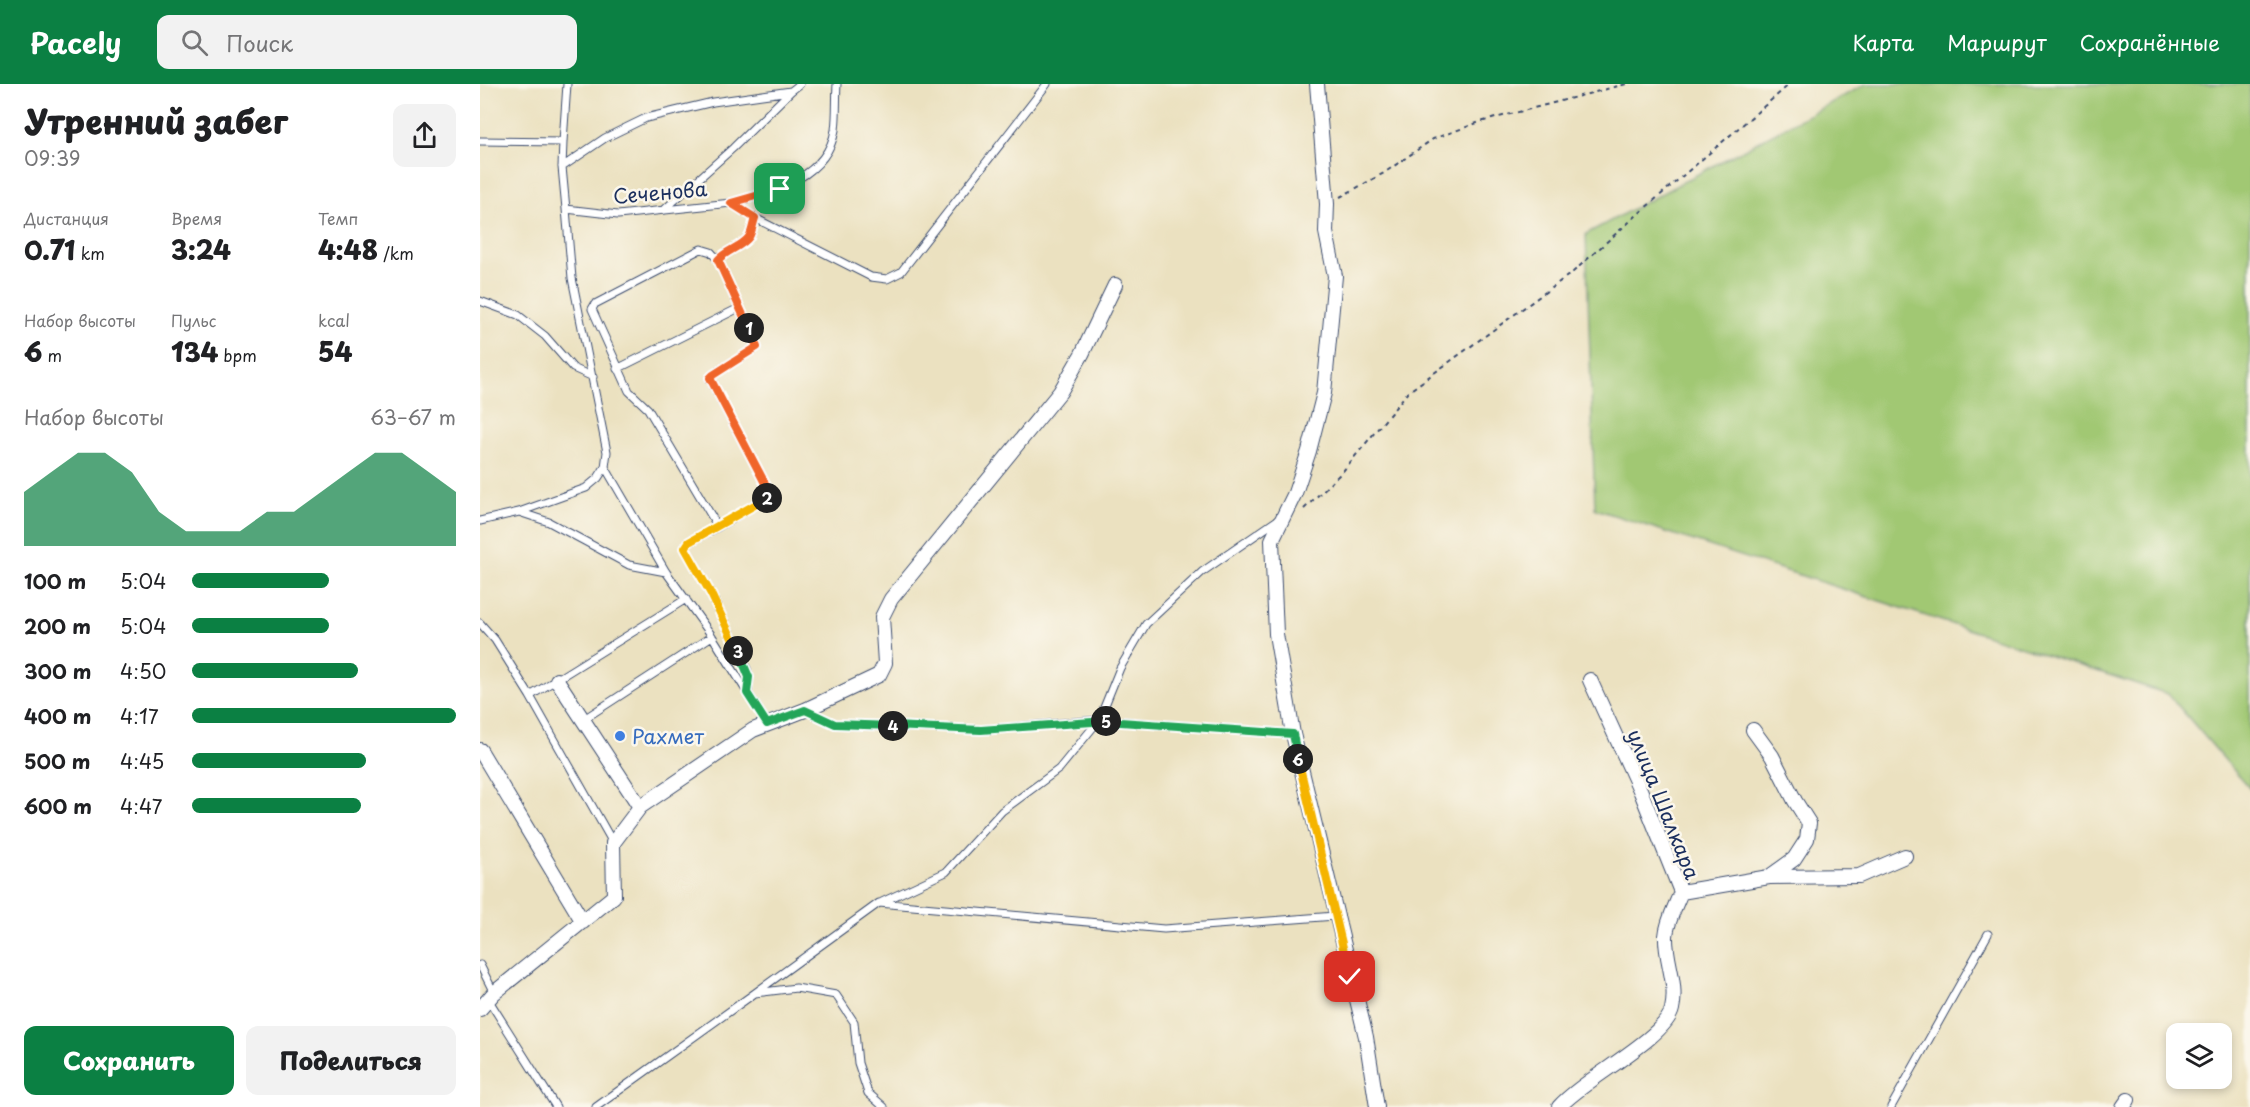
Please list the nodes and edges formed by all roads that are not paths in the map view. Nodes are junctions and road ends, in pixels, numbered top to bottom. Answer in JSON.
{"nodes":[{"id":1,"x":567,"y":84,"type":"edge"},
{"id":2,"x":800,"y":84,"type":"edge"},
{"id":3,"x":837,"y":84,"type":"edge"},
{"id":4,"x":1047,"y":84,"type":"edge"},
{"id":5,"x":1317,"y":84,"type":"edge"},
{"id":6,"x":791,"y":91,"type":"junction"},
{"id":7,"x":480,"y":141,"type":"edge"},
{"id":8,"x":563,"y":142,"type":"junction"},
{"id":9,"x":562,"y":167,"type":"junction"},
{"id":10,"x":731,"y":203,"type":"junction"},
{"id":11,"x":566,"y":209,"type":"junction"},
{"id":12,"x":664,"y":210,"type":"junction"},
{"id":13,"x":755,"y":218,"type":"junction"},
{"id":14,"x":718,"y":260,"type":"junction"},
{"id":15,"x":1115,"y":285,"type":"dead end"},
{"id":16,"x":480,"y":301,"type":"edge"},
{"id":17,"x":738,"y":308,"type":"junction"},
{"id":18,"x":617,"y":369,"type":"junction"},
{"id":19,"x":593,"y":377,"type":"junction"},
{"id":20,"x":605,"y":467,"type":"junction"},
{"id":21,"x":519,"y":512,"type":"junction"},
{"id":22,"x":1282,"y":518,"type":"junction"},
{"id":23,"x":480,"y":521,"type":"edge"},
{"id":24,"x":718,"y":527,"type":"junction"},
{"id":25,"x":666,"y":572,"type":"junction"},
{"id":26,"x":686,"y":599,"type":"junction"},
{"id":27,"x":480,"y":623,"type":"edge"},
{"id":28,"x":712,"y":636,"type":"junction"},
{"id":29,"x":557,"y":680,"type":"junction"},
{"id":30,"x":1590,"y":680,"type":"dead end"},
{"id":31,"x":747,"y":693,"type":"junction"},
{"id":32,"x":530,"y":696,"type":"junction"},
{"id":33,"x":805,"y":710,"type":"junction"},
{"id":34,"x":584,"y":719,"type":"junction"},
{"id":35,"x":1099,"y":720,"type":"junction"},
{"id":36,"x":767,"y":724,"type":"junction"},
{"id":37,"x":1753,"y":730,"type":"dead end"},
{"id":38,"x":1293,"y":734,"type":"junction"},
{"id":39,"x":480,"y":750,"type":"edge"},
{"id":40,"x":640,"y":807,"type":"junction"},
{"id":41,"x":613,"y":843,"type":"junction"},
{"id":42,"x":1905,"y":856,"type":"dead end"},
{"id":43,"x":1769,"y":877,"type":"junction"},
{"id":44,"x":1681,"y":892,"type":"junction"},
{"id":45,"x":879,"y":903,"type":"junction"},
{"id":46,"x":1335,"y":916,"type":"junction"},
{"id":47,"x":583,"y":922,"type":"junction"},
{"id":48,"x":1988,"y":934,"type":"dead end"},
{"id":49,"x":480,"y":965,"type":"edge"},
{"id":50,"x":755,"y":993,"type":"junction"},
{"id":51,"x":487,"y":1000,"type":"edge"},
{"id":52,"x":556,"y":1107,"type":"edge"},
{"id":53,"x":596,"y":1107,"type":"edge"},
{"id":54,"x":884,"y":1107,"type":"edge"},
{"id":55,"x":1377,"y":1107,"type":"edge"},
{"id":56,"x":1559,"y":1107,"type":"edge"},
{"id":57,"x":1891,"y":1107,"type":"edge"}],
"edges":[{"from":1,"to":8,"type":"lane"},
{"from":2,"to":6,"type":"lane"},
{"from":3,"to":10,"type":"lane"},
{"from":4,"to":13,"type":"lane","name":"Сеченова"},
{"from":5,"to":22,"type":"street"},
{"from":6,"to":9,"type":"lane"},
{"from":6,"to":12,"type":"lane"},
{"from":7,"to":8,"type":"lane"},
{"from":8,"to":9,"type":"lane"},
{"from":9,"to":11,"type":"lane"},
{"from":10,"to":12,"type":"lane","name":"Сеченова"},
{"from":10,"to":13,"type":"lane","name":"Сеченова"},
{"from":11,"to":12,"type":"lane","name":"Сеченова"},
{"from":11,"to":19,"type":"lane"},
{"from":13,"to":14,"type":"lane"},
{"from":14,"to":17,"type":"lane"},
{"from":14,"to":18,"type":"lane"},
{"from":15,"to":33,"type":"street"},
{"from":16,"to":19,"type":"lane"},
{"from":17,"to":18,"type":"lane"},
{"from":17,"to":24,"type":"lane"},
{"from":18,"to":24,"type":"lane"},
{"from":19,"to":20,"type":"lane"},
{"from":20,"to":21,"type":"lane"},
{"from":20,"to":25,"type":"lane"},
{"from":21,"to":23,"type":"lane"},
{"from":21,"to":25,"type":"lane"},
{"from":22,"to":35,"type":"lane"},
{"from":22,"to":38,"type":"street"},
{"from":24,"to":31,"type":"lane"},
{"from":25,"to":26,"type":"lane"},
{"from":26,"to":28,"type":"lane"},
{"from":26,"to":29,"type":"lane"},
{"from":27,"to":32,"type":"lane"},
{"from":28,"to":31,"type":"lane"},
{"from":28,"to":34,"type":"lane"},
{"from":29,"to":32,"type":"lane"},
{"from":29,"to":34,"type":"street"},
{"from":30,"to":44,"type":"street","name":"улица Шалкара"},
{"from":31,"to":36,"type":"lane"},
{"from":32,"to":41,"type":"lane"},
{"from":33,"to":35,"type":"lane"},
{"from":33,"to":36,"type":"street"},
{"from":34,"to":40,"type":"street"},
{"from":35,"to":38,"type":"lane"},
{"from":35,"to":45,"type":"lane"},
{"from":36,"to":40,"type":"street"},
{"from":37,"to":43,"type":"street"},
{"from":38,"to":46,"type":"street"},
{"from":39,"to":47,"type":"street"},
{"from":40,"to":41,"type":"street"},
{"from":41,"to":47,"type":"street"},
{"from":42,"to":43,"type":"street"},
{"from":43,"to":44,"type":"street"},
{"from":44,"to":56,"type":"street","name":"улица Шалкара"},
{"from":45,"to":46,"type":"lane"},
{"from":45,"to":50,"type":"lane"},
{"from":46,"to":55,"type":"street"},
{"from":47,"to":51,"type":"street"},
{"from":48,"to":57,"type":"lane"},
{"from":49,"to":51,"type":"lane"},
{"from":50,"to":53,"type":"lane"},
{"from":50,"to":54,"type":"lane"},
{"from":51,"to":52,"type":"lane"}]}
